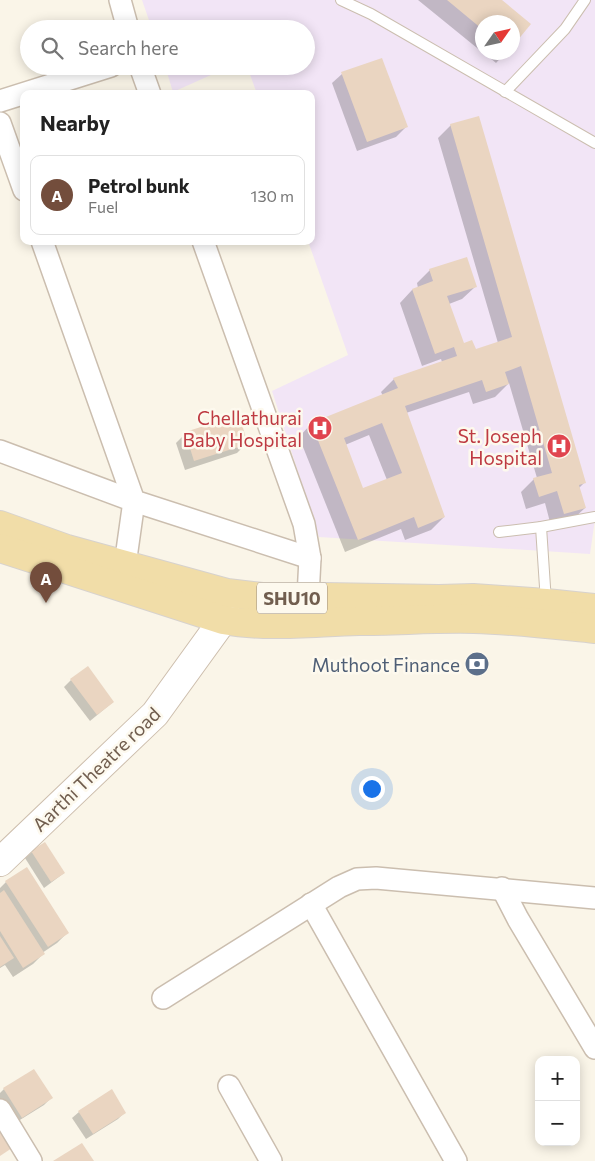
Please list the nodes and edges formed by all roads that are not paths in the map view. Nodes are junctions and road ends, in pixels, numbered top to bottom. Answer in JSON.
{"nodes":[{"id":1,"x":120,"y":0,"type":"edge"},
{"id":2,"x":341,"y":0,"type":"edge"},
{"id":3,"x":585,"y":0,"type":"edge"},
{"id":4,"x":126,"y":20,"type":"edge"},
{"id":5,"x":82,"y":75,"type":"edge"},
{"id":6,"x":143,"y":75,"type":"edge"},
{"id":7,"x":35,"y":90,"type":"edge"},
{"id":8,"x":149,"y":90,"type":"edge"},
{"id":9,"x":505,"y":92,"type":"junction"},
{"id":10,"x":20,"y":95,"type":"edge"},
{"id":11,"x":0,"y":101,"type":"edge"},
{"id":12,"x":0,"y":123,"type":"edge"},
{"id":13,"x":595,"y":143,"type":"edge"},
{"id":14,"x":20,"y":179,"type":"edge"},
{"id":15,"x":43,"y":245,"type":"edge"},
{"id":16,"x":204,"y":245,"type":"edge"},
{"id":17,"x":0,"y":451,"type":"edge"},
{"id":18,"x":134,"y":501,"type":"junction"},
{"id":19,"x":595,"y":517,"type":"edge"},
{"id":20,"x":0,"y":525,"type":"edge"},
{"id":21,"x":540,"y":527,"type":"junction"},
{"id":22,"x":499,"y":532,"type":"dead end"},
{"id":23,"x":0,"y":548,"type":"edge"},
{"id":24,"x":310,"y":558,"type":"junction"},
{"id":25,"x":125,"y":565,"type":"junction"},
{"id":26,"x":308,"y":597,"type":"junction"},
{"id":27,"x":546,"y":602,"type":"junction"},
{"id":28,"x":225,"y":607,"type":"junction"},
{"id":29,"x":595,"y":608,"type":"edge"},
{"id":30,"x":595,"y":629,"type":"edge"},
{"id":31,"x":0,"y":862,"type":"edge"},
{"id":32,"x":502,"y":888,"type":"junction"},
{"id":33,"x":595,"y":898,"type":"edge"},
{"id":34,"x":311,"y":904,"type":"junction"},
{"id":35,"x":163,"y":998,"type":"dead end"},
{"id":36,"x":595,"y":1048,"type":"edge"},
{"id":37,"x":229,"y":1086,"type":"dead end"},
{"id":38,"x":0,"y":1110,"type":"edge"},
{"id":39,"x":31,"y":1161,"type":"edge"},
{"id":40,"x":271,"y":1161,"type":"edge"},
{"id":41,"x":456,"y":1161,"type":"edge"}],
"edges":[{"from":1,"to":4,"type":"street"},
{"from":2,"to":9,"type":"lane"},
{"from":3,"to":9,"type":"lane"},
{"from":5,"to":7,"type":"street"},
{"from":6,"to":8,"type":"street"},
{"from":9,"to":13,"type":"lane"},
{"from":10,"to":11,"type":"street"},
{"from":12,"to":14,"type":"street"},
{"from":15,"to":18,"type":"street"},
{"from":16,"to":24,"type":"street"},
{"from":17,"to":18,"type":"street"},
{"from":18,"to":24,"type":"street"},
{"from":18,"to":25,"type":"street"},
{"from":19,"to":21,"type":"lane"},
{"from":20,"to":25,"type":"main road","number":"SHU10"},
{"from":21,"to":22,"type":"lane"},
{"from":21,"to":27,"type":"lane"},
{"from":23,"to":28,"type":"main road","number":"SHU10"},
{"from":24,"to":26,"type":"street"},
{"from":25,"to":28,"type":"main road","number":"SHU10"},
{"from":26,"to":27,"type":"main road","number":"SHU10"},
{"from":26,"to":28,"type":"main road","number":"SHU10"},
{"from":27,"to":29,"type":"main road","number":"SHU10"},
{"from":28,"to":30,"type":"main road","number":"SHU10"},
{"from":28,"to":31,"type":"main road","name":"Aarthi Theatre road"},
{"from":32,"to":33,"type":"street"},
{"from":32,"to":34,"type":"street"},
{"from":32,"to":36,"type":"street"},
{"from":34,"to":35,"type":"street"},
{"from":34,"to":41,"type":"street"},
{"from":37,"to":40,"type":"street"},
{"from":38,"to":39,"type":"street"}]}
